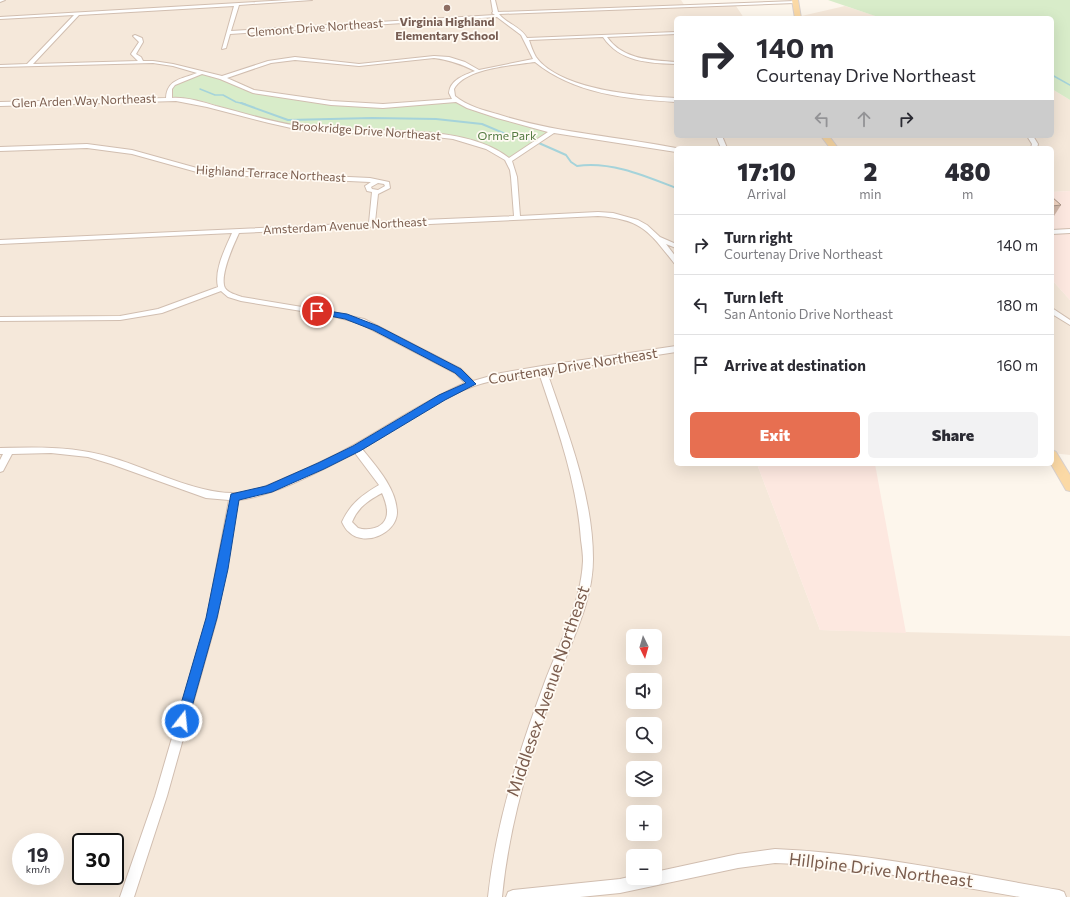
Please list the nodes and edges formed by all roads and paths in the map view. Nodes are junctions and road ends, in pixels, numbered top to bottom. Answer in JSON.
{"nodes":[{"id":1,"x":3,"y":0,"type":"edge"},
{"id":2,"x":199,"y":0,"type":"edge"},
{"id":3,"x":310,"y":0,"type":"edge"},
{"id":4,"x":493,"y":0,"type":"edge"},
{"id":5,"x":0,"y":1,"type":"edge"},
{"id":6,"x":795,"y":1,"type":"edge"},
{"id":7,"x":236,"y":4,"type":"junction"},
{"id":8,"x":195,"y":7,"type":"junction"},
{"id":9,"x":78,"y":13,"type":"junction"},
{"id":10,"x":496,"y":14,"type":"junction"},
{"id":11,"x":798,"y":16,"type":"edge"},
{"id":12,"x":0,"y":18,"type":"edge"},
{"id":13,"x":228,"y":33,"type":"junction"},
{"id":14,"x":674,"y":33,"type":"edge"},
{"id":15,"x":134,"y":36,"type":"dead end"},
{"id":16,"x":604,"y":36,"type":"junction"},
{"id":17,"x":526,"y":40,"type":"junction"},
{"id":18,"x":224,"y":48,"type":"dead end"},
{"id":19,"x":536,"y":60,"type":"junction"},
{"id":20,"x":141,"y":62,"type":"junction"},
{"id":21,"x":674,"y":63,"type":"edge"},
{"id":22,"x":29,"y":65,"type":"junction"},
{"id":23,"x":0,"y":66,"type":"edge"},
{"id":24,"x":478,"y":71,"type":"junction"},
{"id":25,"x":201,"y":73,"type":"junction"},
{"id":26,"x":222,"y":78,"type":"junction"},
{"id":27,"x":169,"y":99,"type":"junction"},
{"id":28,"x":456,"y":100,"type":"junction"},
{"id":29,"x":674,"y":100,"type":"edge"},
{"id":30,"x":0,"y":104,"type":"edge"},
{"id":31,"x":553,"y":131,"type":"junction"},
{"id":32,"x":0,"y":149,"type":"edge"},
{"id":33,"x":674,"y":150,"type":"edge"},
{"id":34,"x":509,"y":160,"type":"junction"},
{"id":35,"x":376,"y":182,"type":"junction"},
{"id":36,"x":375,"y":192,"type":"junction"},
{"id":37,"x":517,"y":218,"type":"junction"},
{"id":38,"x":372,"y":224,"type":"junction"},
{"id":39,"x":236,"y":231,"type":"junction"},
{"id":40,"x":1070,"y":231,"type":"edge"},
{"id":41,"x":1054,"y":232,"type":"edge"},
{"id":42,"x":659,"y":239,"type":"junction"},
{"id":43,"x":0,"y":242,"type":"edge"},
{"id":44,"x":674,"y":245,"type":"edge"},
{"id":45,"x":674,"y":251,"type":"edge"},
{"id":46,"x":668,"y":252,"type":"junction"},
{"id":47,"x":674,"y":260,"type":"edge"},
{"id":48,"x":222,"y":288,"type":"junction"},
{"id":49,"x":1054,"y":312,"type":"edge"},
{"id":50,"x":0,"y":319,"type":"edge"},
{"id":51,"x":1070,"y":323,"type":"edge"},
{"id":52,"x":674,"y":349,"type":"edge"},
{"id":53,"x":542,"y":369,"type":"junction"},
{"id":54,"x":472,"y":384,"type":"junction"},
{"id":55,"x":356,"y":448,"type":"junction"},
{"id":56,"x":10,"y":450,"type":"junction"},
{"id":57,"x":0,"y":451,"type":"edge"},
{"id":58,"x":1054,"y":458,"type":"edge"},
{"id":59,"x":0,"y":468,"type":"edge"},
{"id":60,"x":1070,"y":486,"type":"edge"},
{"id":61,"x":384,"y":487,"type":"junction"},
{"id":62,"x":234,"y":497,"type":"junction"},
{"id":63,"x":127,"y":897,"type":"edge"},
{"id":64,"x":495,"y":897,"type":"edge"},
{"id":65,"x":513,"y":897,"type":"edge"},
{"id":66,"x":1059,"y":897,"type":"edge"}],
"edges":[{"from":1,"to":5,"type":"street"},
{"from":2,"to":8,"type":"street"},
{"from":3,"to":7,"type":"street"},
{"from":4,"to":10,"type":"street"},
{"from":6,"to":10,"type":"street","name":"Clemont Drive Northeast"},
{"from":6,"to":11,"type":"main road"},
{"from":7,"to":8,"type":"street"},
{"from":7,"to":13,"type":"street"},
{"from":8,"to":9,"type":"street"},
{"from":9,"to":12,"type":"street"},
{"from":9,"to":22,"type":"street"},
{"from":10,"to":13,"type":"street","name":"Clemont Drive Northeast"},
{"from":10,"to":17,"type":"street"},
{"from":13,"to":18,"type":"street"},
{"from":14,"to":16,"type":"street"},
{"from":15,"to":20,"type":"street"},
{"from":16,"to":17,"type":"street"},
{"from":16,"to":21,"type":"street"},
{"from":17,"to":19,"type":"street"},
{"from":19,"to":24,"type":"street"},
{"from":19,"to":29,"type":"street"},
{"from":20,"to":22,"type":"street","name":"Brookridge Drive Northeast"},
{"from":20,"to":25,"type":"street","name":"Brookridge Drive Northeast"},
{"from":22,"to":23,"type":"street","name":"Brookridge Drive Northeast"},
{"from":24,"to":26,"type":"street"},
{"from":24,"to":28,"type":"street"},
{"from":25,"to":26,"type":"street","name":"Brookridge Drive Northeast"},
{"from":25,"to":27,"type":"street"},
{"from":26,"to":28,"type":"street","name":"Brookridge Drive Northeast"},
{"from":27,"to":30,"type":"street","name":"Glen Arden Way Northeast"},
{"from":27,"to":34,"type":"street","name":"Brookridge Drive Northeast"},
{"from":28,"to":31,"type":"street"},
{"from":31,"to":33,"type":"street"},
{"from":31,"to":34,"type":"street"},
{"from":32,"to":35,"type":"street","name":"Highland Terrace Northeast"},
{"from":34,"to":37,"type":"street"},
{"from":35,"to":36,"type":"street"},
{"from":35,"to":36,"type":"street"},
{"from":36,"to":38,"type":"street"},
{"from":37,"to":38,"type":"street","name":"Amsterdam Avenue Northeast"},
{"from":37,"to":42,"type":"street","name":"Amsterdam Avenue Northeast"},
{"from":38,"to":39,"type":"street","name":"Amsterdam Avenue Northeast"},
{"from":39,"to":43,"type":"street","name":"Amsterdam Avenue Northeast"},
{"from":39,"to":48,"type":"street"},
{"from":40,"to":41,"type":"street"},
{"from":42,"to":44,"type":"street"},
{"from":42,"to":46,"type":"street","name":"Amsterdam Avenue Northeast"},
{"from":45,"to":46,"type":"street"},
{"from":46,"to":47,"type":"street"},
{"from":48,"to":50,"type":"street"},
{"from":48,"to":54,"type":"street"},
{"from":49,"to":51,"type":"street"},
{"from":52,"to":53,"type":"street","name":"Courtenay Drive Northeast"},
{"from":53,"to":54,"type":"street","name":"Courtenay Drive Northeast"},
{"from":53,"to":64,"type":"street","name":"Middlesex Avenue Northeast"},
{"from":54,"to":55,"type":"street","name":"Courtenay Drive Northeast"},
{"from":55,"to":61,"type":"street"},
{"from":55,"to":62,"type":"street","name":"Courtenay Drive Northeast"},
{"from":56,"to":57,"type":"street","name":"Courtenay Drive Northeast"},
{"from":56,"to":59,"type":"street"},
{"from":56,"to":62,"type":"street","name":"Courtenay Drive Northeast"},
{"from":58,"to":60,"type":"main road"},
{"from":61,"to":61,"type":"street"},
{"from":62,"to":63,"type":"street"},
{"from":65,"to":66,"type":"street","name":"Hillpine Drive Northeast"}]}
